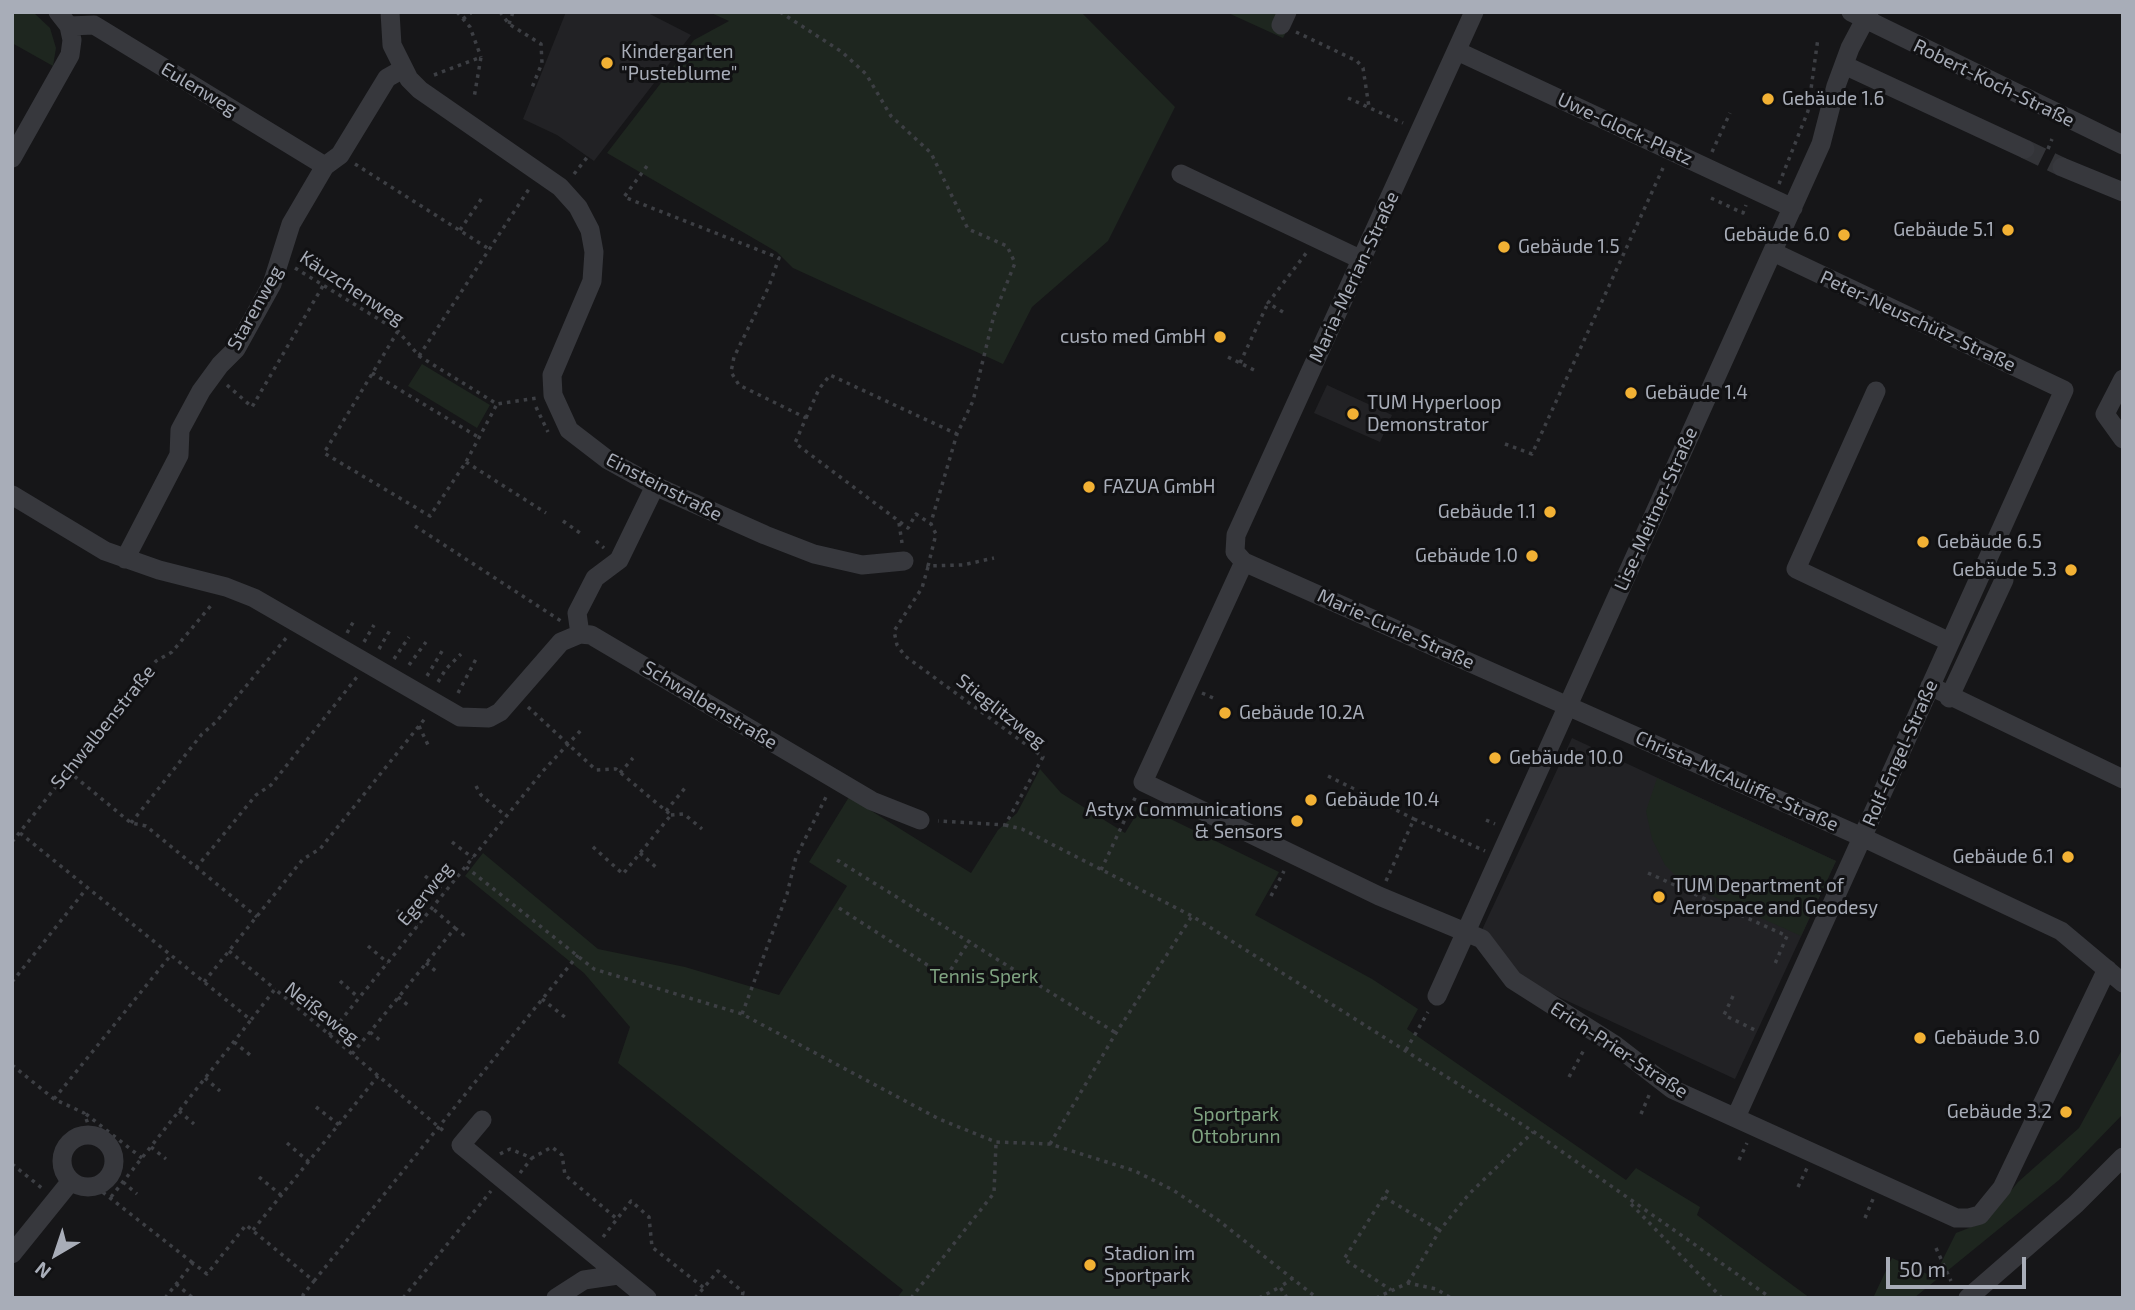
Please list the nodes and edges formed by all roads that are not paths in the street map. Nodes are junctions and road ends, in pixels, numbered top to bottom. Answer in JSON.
{"nodes":[{"id":1,"x":390,"y":12,"type":"edge"},
{"id":2,"x":1475,"y":12,"type":"edge"},
{"id":3,"x":1862,"y":15,"type":"edge"},
{"id":4,"x":63,"y":19,"type":"edge"},
{"id":5,"x":1457,"y":51,"type":"junction"},
{"id":6,"x":1844,"y":65,"type":"junction"},
{"id":7,"x":403,"y":69,"type":"junction"},
{"id":8,"x":2123,"y":145,"type":"edge"},
{"id":9,"x":2025,"y":149,"type":"tunnel mouth"},
{"id":10,"x":12,"y":158,"type":"edge"},
{"id":11,"x":325,"y":166,"type":"junction"},
{"id":12,"x":2062,"y":167,"type":"tunnel mouth"},
{"id":13,"x":1181,"y":174,"type":"dead end"},
{"id":14,"x":2123,"y":192,"type":"edge"},
{"id":15,"x":1793,"y":208,"type":"junction"},
{"id":16,"x":1773,"y":252,"type":"junction"},
{"id":17,"x":1362,"y":260,"type":"junction"},
{"id":18,"x":2123,"y":379,"type":"edge"},
{"id":19,"x":2064,"y":390,"type":"joint"},
{"id":20,"x":1876,"y":391,"type":"dead end"},
{"id":21,"x":2123,"y":439,"type":"edge"},
{"id":22,"x":655,"y":486,"type":"junction"},
{"id":23,"x":12,"y":495,"type":"edge"},
{"id":24,"x":125,"y":559,"type":"junction"},
{"id":25,"x":912,"y":562,"type":"road end"},
{"id":26,"x":1244,"y":562,"type":"junction"},
{"id":27,"x":2004,"y":580,"type":"dead end"},
{"id":28,"x":580,"y":634,"type":"junction"},
{"id":29,"x":1950,"y":642,"type":"junction"},
{"id":30,"x":1930,"y":686,"type":"junction"},
{"id":31,"x":1949,"y":698,"type":"junction"},
{"id":32,"x":1568,"y":705,"type":"junction"},
{"id":33,"x":2123,"y":779,"type":"edge"},
{"id":34,"x":920,"y":820,"type":"road end"},
{"id":35,"x":1862,"y":837,"type":"junction"},
{"id":36,"x":1466,"y":932,"type":"junction"},
{"id":37,"x":2107,"y":969,"type":"junction"},
{"id":38,"x":2123,"y":983,"type":"edge"},
{"id":39,"x":1437,"y":996,"type":"road end"},
{"id":40,"x":1735,"y":1117,"type":"junction"},
{"id":41,"x":482,"y":1120,"type":"dead end"},
{"id":42,"x":2123,"y":1157,"type":"edge"},
{"id":43,"x":71,"y":1181,"type":"junction"},
{"id":44,"x":12,"y":1254,"type":"edge"},
{"id":45,"x":618,"y":1275,"type":"junction"},
{"id":46,"x":556,"y":1298,"type":"edge"},
{"id":47,"x":647,"y":1298,"type":"edge"},
{"id":48,"x":1968,"y":1298,"type":"edge"}],
"edges":[{"from":1,"to":7,"type":"street"},
{"from":2,"to":5,"type":"street","name":"Maria-Merian-Straße"},
{"from":3,"to":6,"type":"street","name":"Lise-Meitner-Straße"},
{"from":3,"to":8,"type":"street","name":"Robert-Koch-Straße"},
{"from":4,"to":10,"type":"street"},
{"from":4,"to":11,"type":"street","name":"Eulenweg"},
{"from":5,"to":15,"type":"street","name":"Uwe-Glock-Platz"},
{"from":5,"to":17,"type":"street","name":"Maria-Merian-Straße"},
{"from":6,"to":9,"type":"street"},
{"from":6,"to":15,"type":"street","name":"Lise-Meitner-Straße"},
{"from":7,"to":11,"type":"street","name":"Starenweg"},
{"from":7,"to":22,"type":"street","name":"Einsteinstraße"},
{"from":11,"to":24,"type":"street","name":"Starenweg"},
{"from":12,"to":14,"type":"street"},
{"from":13,"to":17,"type":"street"},
{"from":15,"to":16,"type":"street","name":"Lise-Meitner-Straße"},
{"from":16,"to":19,"type":"street","name":"Peter-Neuschütz-Straße"},
{"from":16,"to":32,"type":"street","name":"Lise-Meitner-Straße"},
{"from":17,"to":26,"type":"street","name":"Maria-Merian-Straße"},
{"from":18,"to":21,"type":"street"},
{"from":19,"to":29,"type":"street","name":"Rolf-Engel-Straße"},
{"from":20,"to":29,"type":"street"},
{"from":22,"to":25,"type":"street","name":"Einsteinstraße"},
{"from":22,"to":28,"type":"street"},
{"from":23,"to":24,"type":"street"},
{"from":24,"to":28,"type":"street"},
{"from":26,"to":32,"type":"street","name":"Marie-Curie-Straße"},
{"from":26,"to":36,"type":"street","name":"Erich-Prier-Straße"},
{"from":27,"to":31,"type":"street"},
{"from":28,"to":34,"type":"street","name":"Schwalbenstraße"},
{"from":29,"to":30,"type":"street","name":"Rolf-Engel-Straße"},
{"from":30,"to":31,"type":"street"},
{"from":30,"to":35,"type":"street","name":"Rolf-Engel-Straße"},
{"from":31,"to":33,"type":"street"},
{"from":32,"to":35,"type":"street","name":"Christa-McAuliffe-Straße"},
{"from":32,"to":36,"type":"street","name":"Lise-Meitner-Straße"},
{"from":35,"to":37,"type":"street","name":"Christa-McAuliffe-Straße"},
{"from":35,"to":40,"type":"street","name":"Rolf-Engel-Straße"},
{"from":36,"to":39,"type":"street","name":"Lise-Meitner-Straße"},
{"from":36,"to":40,"type":"street","name":"Erich-Prier-Straße"},
{"from":37,"to":38,"type":"street","name":"Christa-McAuliffe-Straße"},
{"from":37,"to":40,"type":"street","name":"Erich-Prier-Straße"},
{"from":41,"to":45,"type":"street"},
{"from":42,"to":48,"type":"street"},
{"from":43,"to":43,"type":"street"},
{"from":43,"to":44,"type":"street"},
{"from":45,"to":46,"type":"street"},
{"from":45,"to":47,"type":"street"}]}
